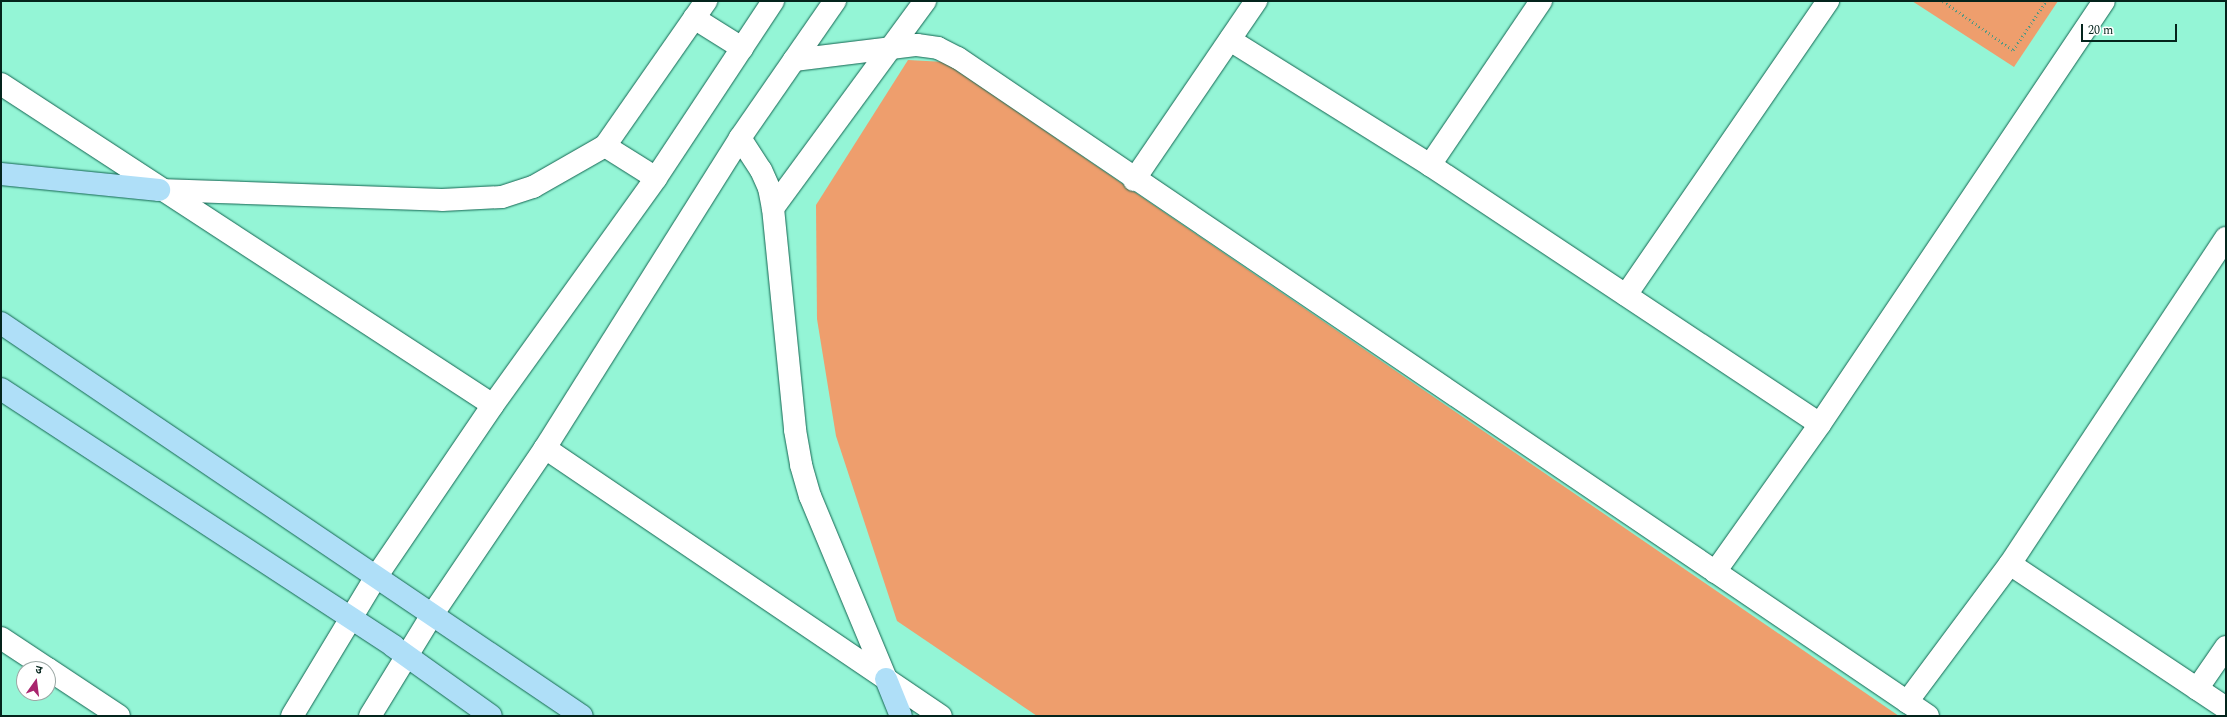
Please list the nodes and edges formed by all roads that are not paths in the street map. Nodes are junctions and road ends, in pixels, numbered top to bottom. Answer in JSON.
{"nodes":[{"id":1,"x":773,"y":1,"type":"edge"},
{"id":2,"x":835,"y":1,"type":"edge"},
{"id":3,"x":925,"y":1,"type":"edge"},
{"id":4,"x":1256,"y":1,"type":"edge"},
{"id":5,"x":1541,"y":1,"type":"edge"},
{"id":6,"x":1828,"y":1,"type":"edge"},
{"id":7,"x":2104,"y":1,"type":"edge"},
{"id":8,"x":700,"y":10,"type":"edge"},
{"id":9,"x":1230,"y":40,"type":"junction"},
{"id":10,"x":892,"y":46,"type":"junction"},
{"id":11,"x":742,"y":48,"type":"junction"},
{"id":12,"x":794,"y":60,"type":"junction"},
{"id":13,"x":1,"y":84,"type":"edge"},
{"id":14,"x":740,"y":138,"type":"junction"},
{"id":15,"x":605,"y":146,"type":"junction"},
{"id":16,"x":1430,"y":165,"type":"junction"},
{"id":17,"x":1,"y":174,"type":"edge"},
{"id":18,"x":656,"y":178,"type":"junction"},
{"id":19,"x":1134,"y":180,"type":"junction"},
{"id":20,"x":159,"y":190,"type":"junction"},
{"id":21,"x":773,"y":208,"type":"junction"},
{"id":22,"x":2226,"y":238,"type":"edge"},
{"id":23,"x":1626,"y":295,"type":"junction"},
{"id":24,"x":1,"y":323,"type":"edge"},
{"id":25,"x":1,"y":389,"type":"edge"},
{"id":26,"x":493,"y":406,"type":"junction"},
{"id":27,"x":1820,"y":424,"type":"junction"},
{"id":28,"x":545,"y":448,"type":"junction"},
{"id":29,"x":2010,"y":564,"type":"junction"},
{"id":30,"x":1715,"y":572,"type":"junction"},
{"id":31,"x":376,"y":577,"type":"junction"},
{"id":32,"x":432,"y":615,"type":"junction"},
{"id":33,"x":351,"y":618,"type":"junction"},
{"id":34,"x":1,"y":638,"type":"edge"},
{"id":35,"x":2226,"y":647,"type":"edge"},
{"id":36,"x":408,"y":656,"type":"junction"},
{"id":37,"x":36,"y":661,"type":"edge"},
{"id":38,"x":56,"y":674,"type":"edge"},
{"id":39,"x":886,"y":679,"type":"junction"},
{"id":40,"x":2197,"y":689,"type":"junction"},
{"id":41,"x":1907,"y":702,"type":"junction"},
{"id":42,"x":2226,"y":708,"type":"edge"},
{"id":43,"x":119,"y":716,"type":"edge"},
{"id":44,"x":292,"y":716,"type":"edge"},
{"id":45,"x":370,"y":716,"type":"edge"},
{"id":46,"x":491,"y":716,"type":"edge"},
{"id":47,"x":582,"y":716,"type":"edge"},
{"id":48,"x":901,"y":716,"type":"edge"},
{"id":49,"x":941,"y":716,"type":"edge"},
{"id":50,"x":1928,"y":716,"type":"edge"}],
"edges":[{"from":1,"to":11,"type":"street"},
{"from":2,"to":12,"type":"street"},
{"from":3,"to":10,"type":"street"},
{"from":4,"to":9,"type":"street"},
{"from":5,"to":16,"type":"street"},
{"from":6,"to":23,"type":"street"},
{"from":7,"to":27,"type":"street"},
{"from":8,"to":11,"type":"street"},
{"from":8,"to":15,"type":"street"},
{"from":9,"to":16,"type":"street"},
{"from":9,"to":19,"type":"street"},
{"from":10,"to":12,"type":"street"},
{"from":10,"to":19,"type":"street"},
{"from":10,"to":21,"type":"street"},
{"from":11,"to":18,"type":"street"},
{"from":12,"to":14,"type":"street"},
{"from":13,"to":20,"type":"street"},
{"from":14,"to":21,"type":"street"},
{"from":14,"to":28,"type":"street"},
{"from":15,"to":18,"type":"street"},
{"from":15,"to":20,"type":"street"},
{"from":16,"to":23,"type":"street"},
{"from":17,"to":20,"type":"main road"},
{"from":18,"to":26,"type":"street"},
{"from":19,"to":30,"type":"street"},
{"from":20,"to":26,"type":"street"},
{"from":21,"to":39,"type":"street"},
{"from":22,"to":29,"type":"street"},
{"from":23,"to":27,"type":"street"},
{"from":24,"to":31,"type":"main road"},
{"from":25,"to":33,"type":"main road"},
{"from":26,"to":31,"type":"street"},
{"from":27,"to":30,"type":"street"},
{"from":28,"to":32,"type":"street"},
{"from":28,"to":39,"type":"street"},
{"from":29,"to":40,"type":"street"},
{"from":29,"to":41,"type":"street"},
{"from":30,"to":41,"type":"street"},
{"from":31,"to":32,"type":"main road"},
{"from":31,"to":33,"type":"street"},
{"from":32,"to":36,"type":"street"},
{"from":32,"to":47,"type":"main road"},
{"from":33,"to":36,"type":"main road"},
{"from":33,"to":44,"type":"street"},
{"from":34,"to":37,"type":"street"},
{"from":35,"to":40,"type":"street"},
{"from":36,"to":45,"type":"street"},
{"from":36,"to":46,"type":"main road"},
{"from":38,"to":43,"type":"street"},
{"from":39,"to":48,"type":"main road"},
{"from":39,"to":49,"type":"street"},
{"from":40,"to":42,"type":"street"},
{"from":41,"to":50,"type":"street"}]}
